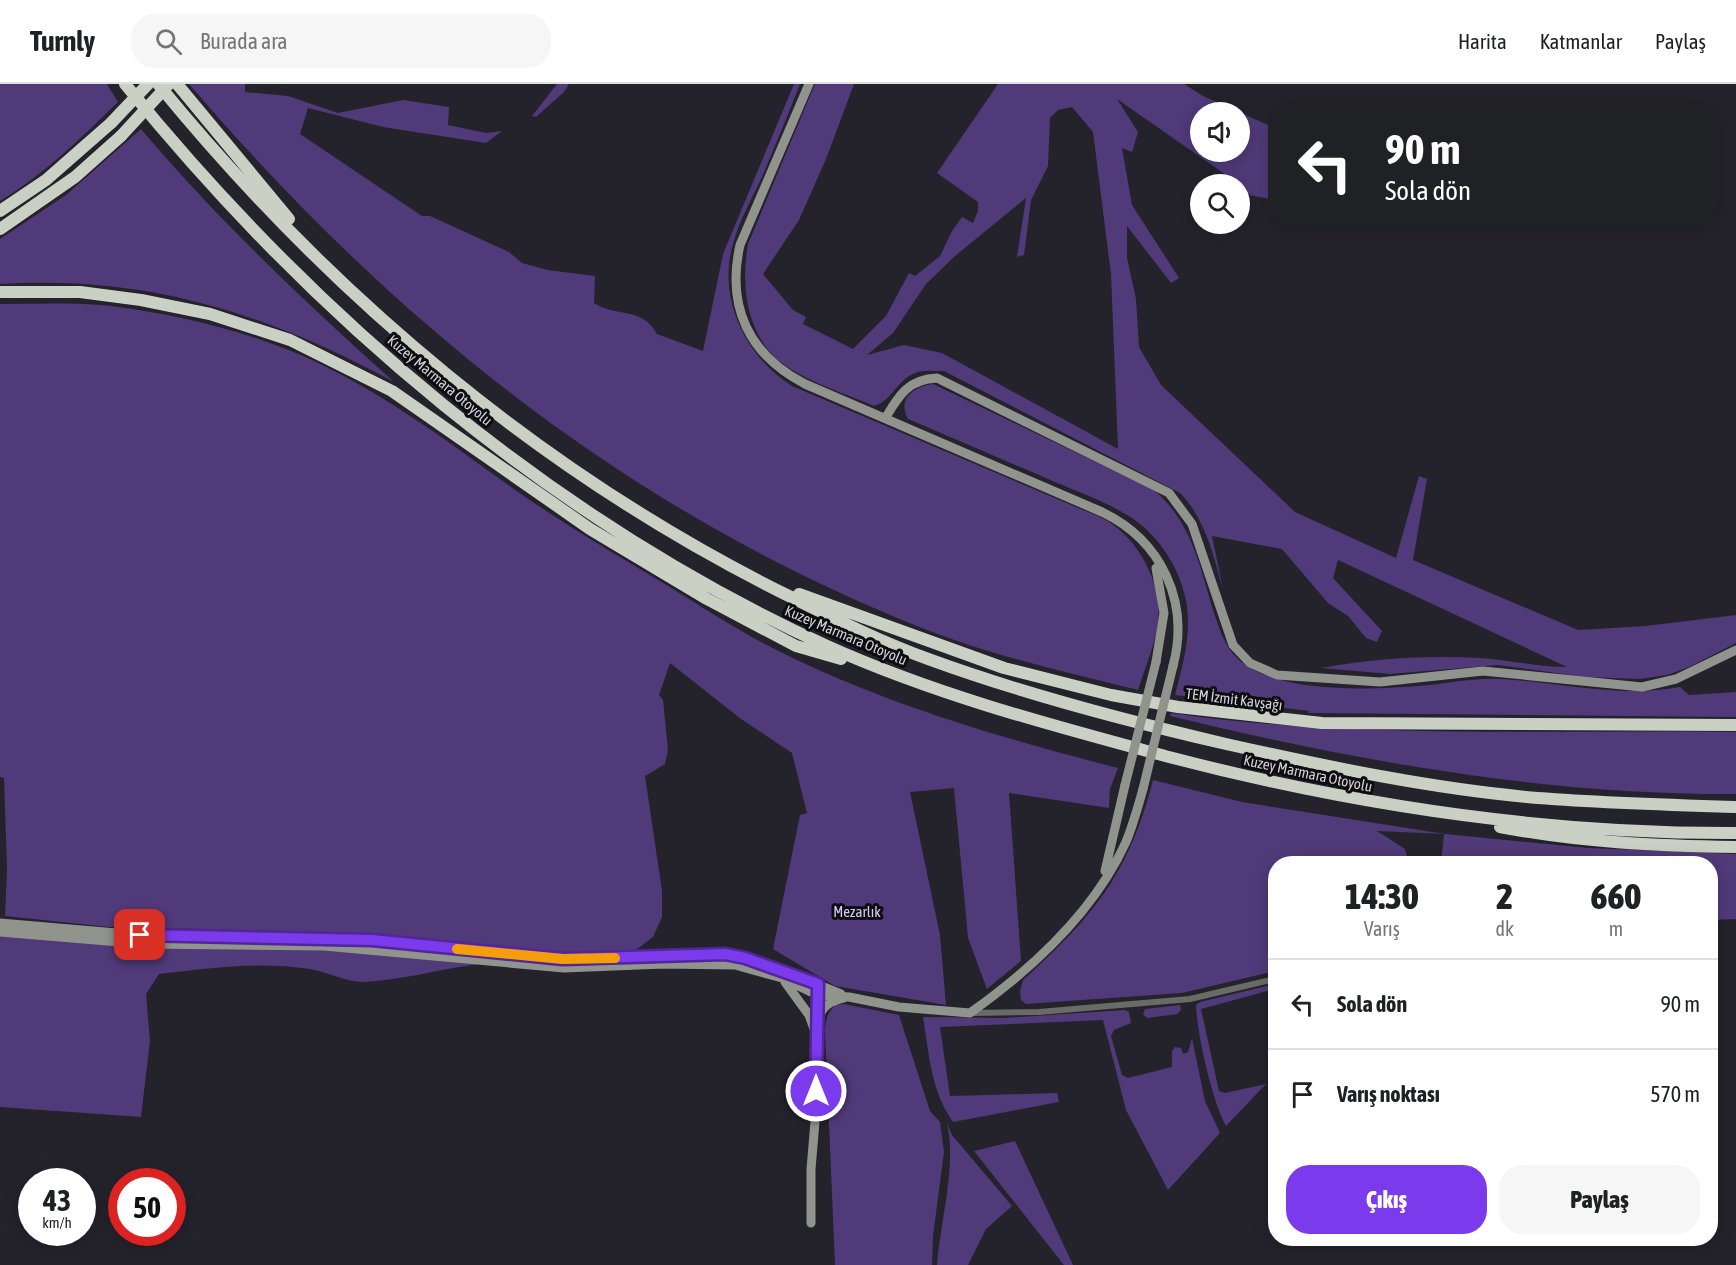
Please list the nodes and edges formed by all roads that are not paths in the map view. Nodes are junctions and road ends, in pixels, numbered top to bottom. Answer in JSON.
{"nodes":[{"id":1,"x":125,"y":84,"type":"edge"},
{"id":2,"x":148,"y":84,"type":"edge"},
{"id":3,"x":158,"y":84,"type":"edge"},
{"id":4,"x":169,"y":84,"type":"edge"},
{"id":5,"x":177,"y":84,"type":"edge"},
{"id":6,"x":809,"y":84,"type":"edge"},
{"id":7,"x":0,"y":211,"type":"edge"},
{"id":8,"x":0,"y":229,"type":"edge"},
{"id":9,"x":342,"y":282,"type":"junction"},
{"id":10,"x":0,"y":292,"type":"edge"},
{"id":11,"x":886,"y":417,"type":"junction"},
{"id":12,"x":1153,"y":554,"type":"junction"},
{"id":13,"x":748,"y":576,"type":"junction"},
{"id":14,"x":1736,"y":650,"type":"edge"},
{"id":15,"x":895,"y":674,"type":"junction"},
{"id":16,"x":1736,"y":725,"type":"edge"},
{"id":17,"x":1375,"y":802,"type":"junction"},
{"id":18,"x":1736,"y":807,"type":"edge"},
{"id":19,"x":1736,"y":833,"type":"edge"},
{"id":20,"x":1736,"y":846,"type":"edge"},
{"id":21,"x":1103,"y":880,"type":"junction"},
{"id":22,"x":0,"y":923,"type":"edge"},
{"id":23,"x":0,"y":932,"type":"edge"},
{"id":24,"x":782,"y":978,"type":"junction"},
{"id":25,"x":1268,"y":981,"type":"edge"},
{"id":26,"x":818,"y":984,"type":"junction"},
{"id":27,"x":817,"y":994,"type":"junction"},
{"id":28,"x":849,"y":997,"type":"junction"},
{"id":29,"x":970,"y":1013,"type":"junction"},
{"id":30,"x":816,"y":1034,"type":"junction"},
{"id":31,"x":811,"y":1223,"type":"dead end"}],
"edges":[{"from":1,"to":15,"type":"highway","name":"Kuzey Marmara Otoyolu"},
{"from":2,"to":7,"type":"highway","bridge":true},
{"from":3,"to":9,"type":"highway","name":"Kuzey Marmara Otoyolu"},
{"from":4,"to":8,"type":"highway","bridge":true},
{"from":5,"to":9,"type":"highway"},
{"from":6,"to":11,"type":"street"},
{"from":9,"to":13,"type":"highway","name":"Kuzey Marmara Otoyolu"},
{"from":10,"to":15,"type":"highway"},
{"from":11,"to":12,"type":"street"},
{"from":11,"to":14,"type":"street"},
{"from":12,"to":21,"type":"street","bridge":true},
{"from":12,"to":21,"type":"street","bridge":true},
{"from":13,"to":16,"type":"highway","name":"TEM İzmit Kavşağı"},
{"from":13,"to":18,"type":"highway","name":"Kuzey Marmara Otoyolu"},
{"from":15,"to":17,"type":"highway","name":"Kuzey Marmara Otoyolu"},
{"from":17,"to":19,"type":"highway","name":"Kuzey Marmara Otoyolu"},
{"from":17,"to":20,"type":"highway"},
{"from":21,"to":29,"type":"street"},
{"from":22,"to":26,"type":"street"},
{"from":23,"to":24,"type":"street"},
{"from":24,"to":27,"type":"street"},
{"from":24,"to":30,"type":"street"},
{"from":25,"to":29,"type":"street"},
{"from":26,"to":27,"type":"street"},
{"from":26,"to":28,"type":"street"},
{"from":27,"to":28,"type":"street"},
{"from":27,"to":30,"type":"street"},
{"from":28,"to":29,"type":"street"},
{"from":28,"to":30,"type":"street"},
{"from":30,"to":31,"type":"street"}]}
